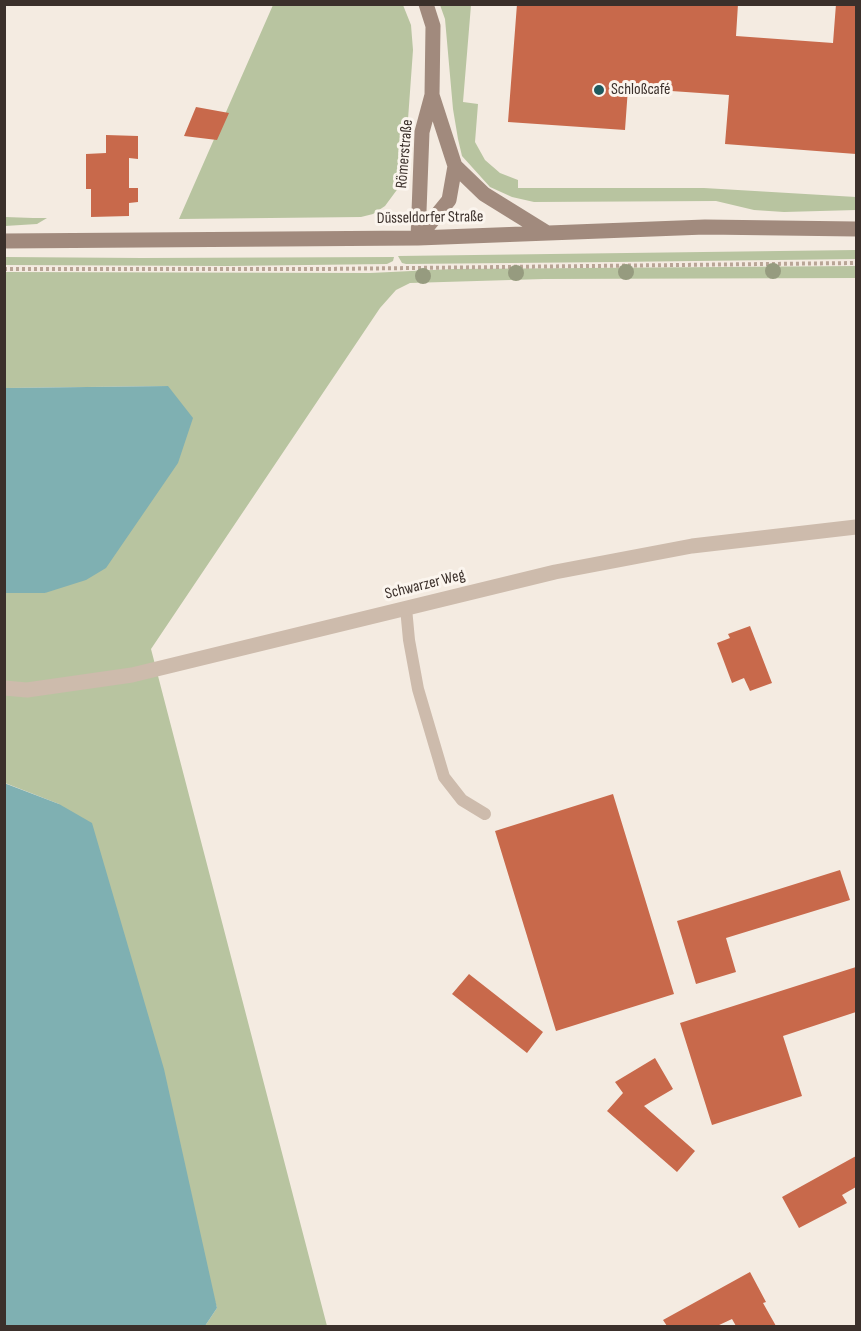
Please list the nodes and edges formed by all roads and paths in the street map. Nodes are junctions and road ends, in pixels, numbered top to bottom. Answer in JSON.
{"nodes":[{"id":1,"x":426,"y":4,"type":"edge"},
{"id":2,"x":432,"y":95,"type":"junction"},
{"id":3,"x":455,"y":165,"type":"junction"},
{"id":4,"x":856,"y":230,"type":"edge"},
{"id":5,"x":547,"y":233,"type":"junction"},
{"id":6,"x":418,"y":238,"type":"junction"},
{"id":7,"x":4,"y":241,"type":"edge"},
{"id":8,"x":856,"y":263,"type":"edge"},
{"id":9,"x":4,"y":268,"type":"edge"},
{"id":10,"x":856,"y":527,"type":"edge"},
{"id":11,"x":406,"y":608,"type":"junction"},
{"id":12,"x":4,"y":688,"type":"edge"},
{"id":13,"x":485,"y":814,"type":"dead end"}],
"edges":[{"from":1,"to":2,"type":"main road","name":"Römerstraße"},
{"from":2,"to":3,"type":"main road","name":"Römerstraße"},
{"from":2,"to":6,"type":"main road","name":"Römerstraße"},
{"from":3,"to":5,"type":"main road"},
{"from":3,"to":6,"type":"main road","name":"Römerstraße"},
{"from":4,"to":5,"type":"main road","name":"Düsseldorfer Straße"},
{"from":5,"to":6,"type":"main road","name":"Düsseldorfer Straße"},
{"from":6,"to":7,"type":"main road","name":"Düsseldorfer Straße"},
{"from":8,"to":9,"type":"path"},
{"from":10,"to":11,"type":"street","name":"Schwarzer Weg"},
{"from":11,"to":12,"type":"street","name":"Schwarzer Weg"},
{"from":11,"to":13,"type":"lane"}]}
